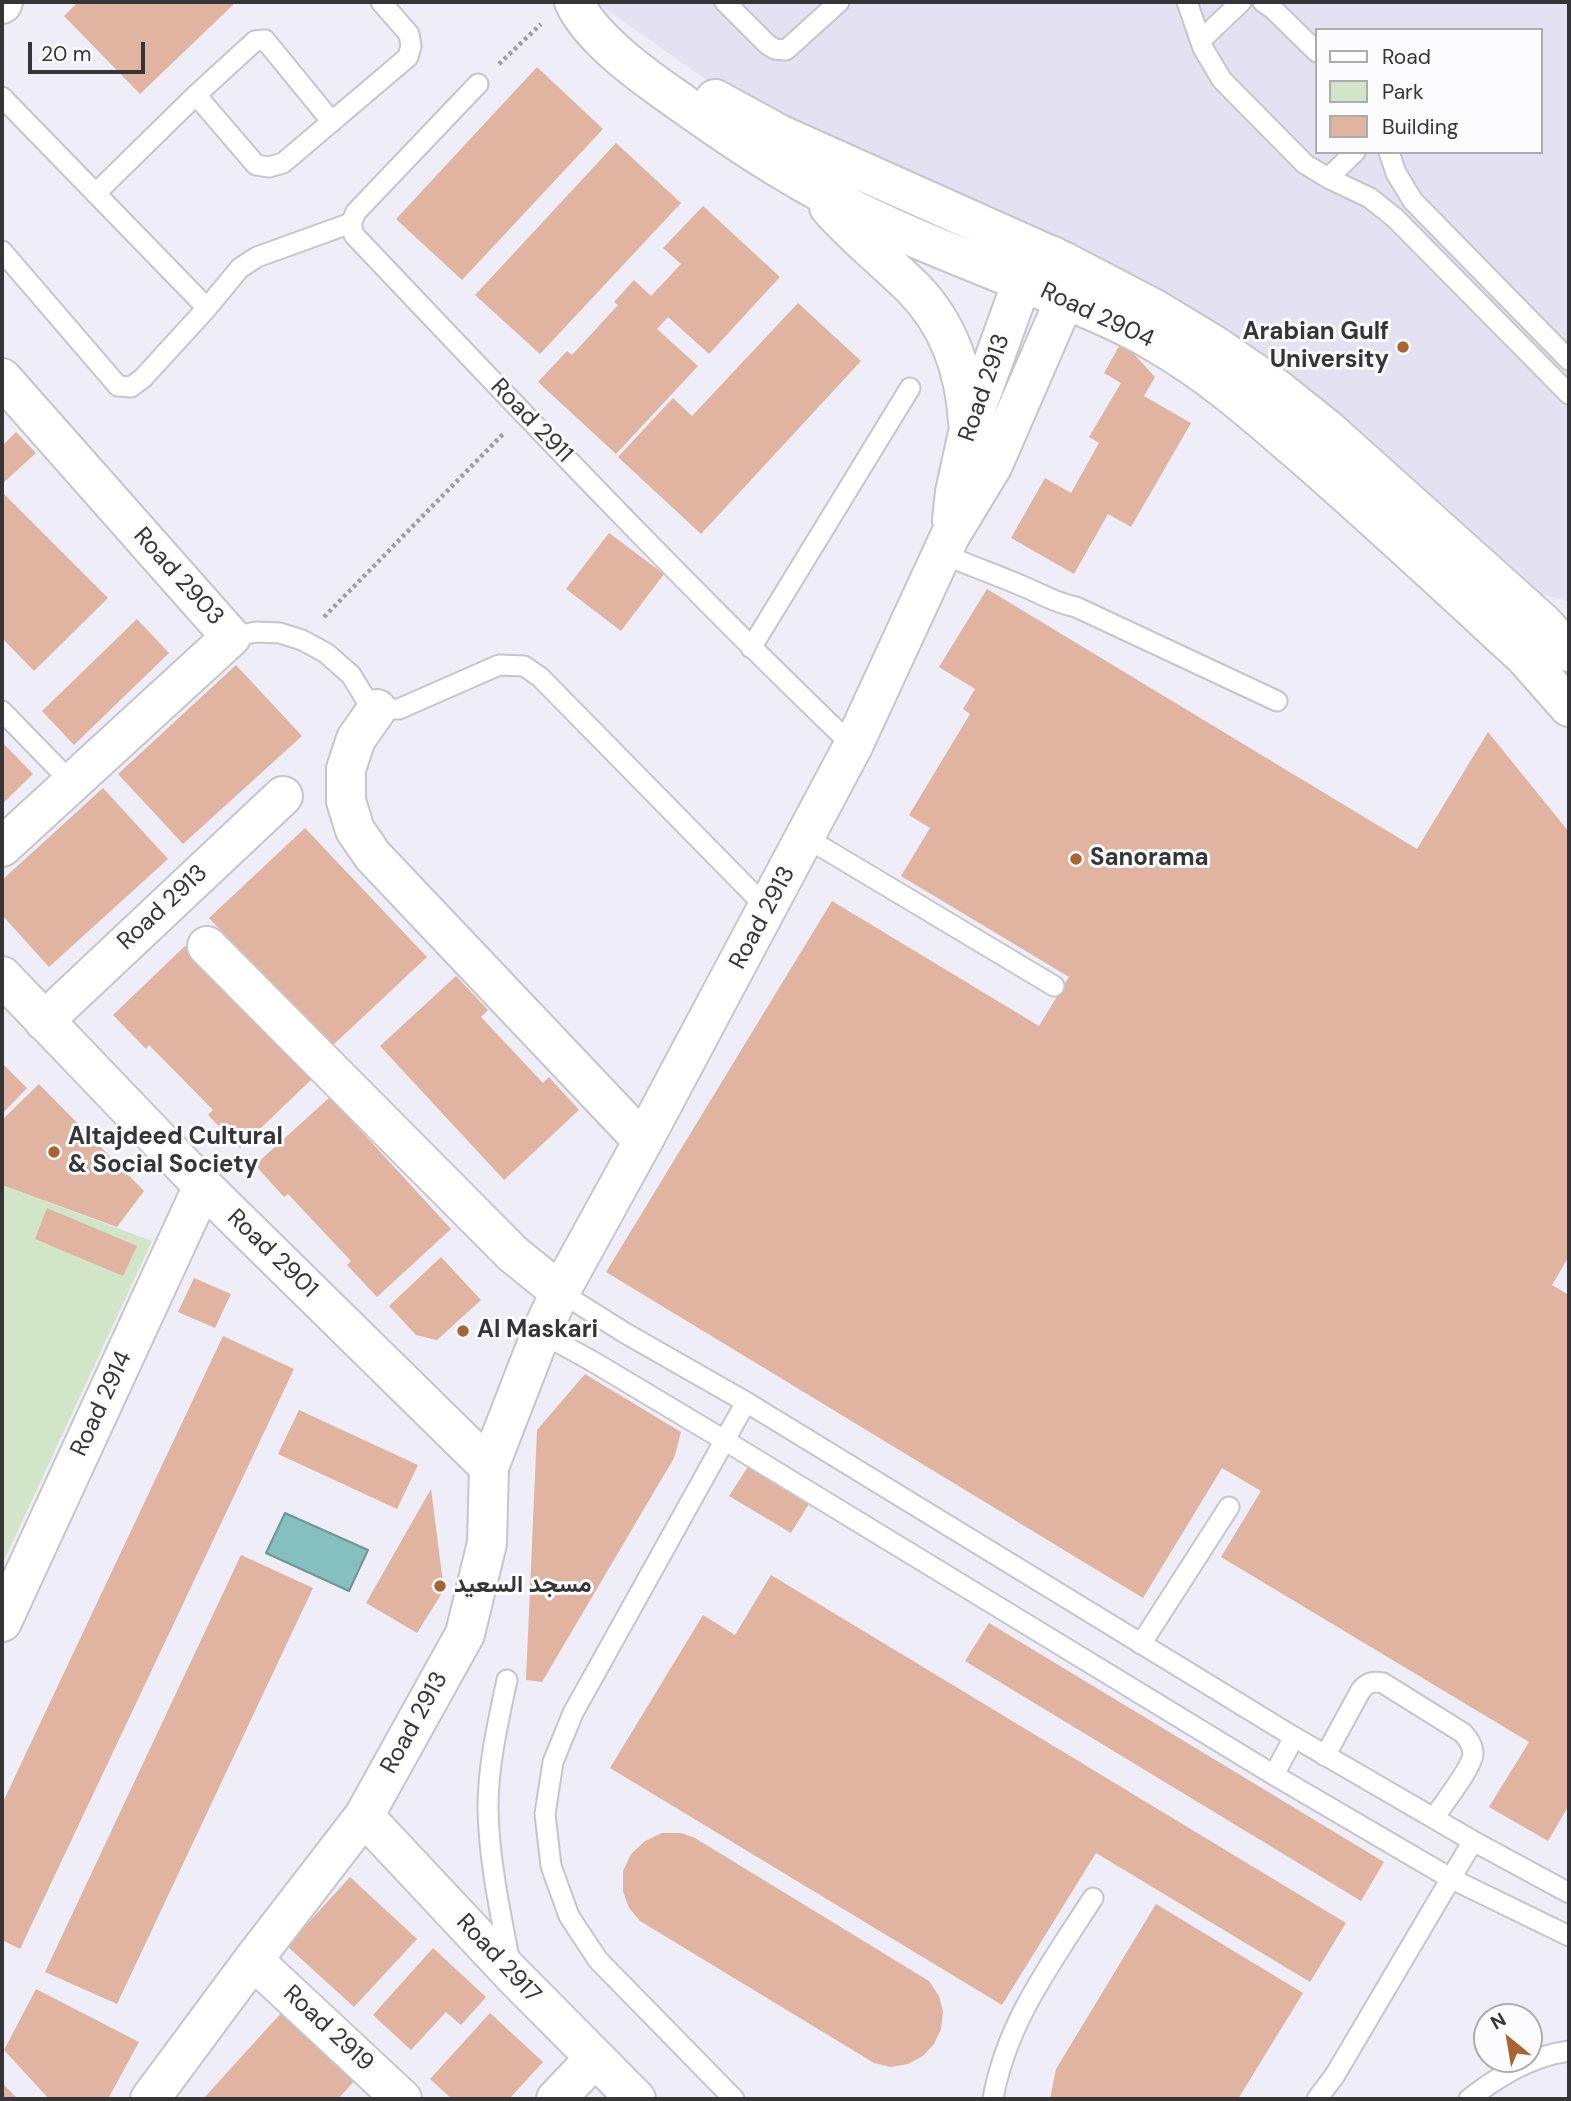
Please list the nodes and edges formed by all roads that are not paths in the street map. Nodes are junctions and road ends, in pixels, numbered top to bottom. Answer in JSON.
{"nodes":[{"id":1,"x":381,"y":2,"type":"edge"},
{"id":2,"x":588,"y":2,"type":"edge"},
{"id":3,"x":725,"y":2,"type":"edge"},
{"id":4,"x":839,"y":2,"type":"edge"},
{"id":5,"x":1187,"y":2,"type":"edge"},
{"id":6,"x":1241,"y":2,"type":"edge"},
{"id":7,"x":1263,"y":2,"type":"edge"},
{"id":8,"x":559,"y":11,"type":"edge"},
{"id":9,"x":1201,"y":40,"type":"junction"},
{"id":10,"x":1316,"y":51,"type":"edge"},
{"id":11,"x":478,"y":84,"type":"road end"},
{"id":12,"x":196,"y":95,"type":"junction"},
{"id":13,"x":2,"y":97,"type":"edge"},
{"id":14,"x":332,"y":122,"type":"junction"},
{"id":15,"x":1353,"y":154,"type":"edge"},
{"id":16,"x":1390,"y":154,"type":"edge"},
{"id":17,"x":1328,"y":178,"type":"junction"},
{"id":18,"x":813,"y":189,"type":"junction"},
{"id":19,"x":96,"y":193,"type":"junction"},
{"id":20,"x":351,"y":223,"type":"junction"},
{"id":21,"x":2,"y":251,"type":"edge"},
{"id":22,"x":1060,"y":270,"type":"junction"},
{"id":23,"x":1022,"y":282,"type":"junction"},
{"id":24,"x":207,"y":308,"type":"junction"},
{"id":25,"x":1569,"y":360,"type":"edge"},
{"id":26,"x":2,"y":378,"type":"edge"},
{"id":27,"x":909,"y":388,"type":"dead end"},
{"id":28,"x":1569,"y":394,"type":"edge"},
{"id":29,"x":969,"y":428,"type":"junction"},
{"id":30,"x":946,"y":545,"type":"junction"},
{"id":31,"x":231,"y":636,"type":"junction"},
{"id":32,"x":751,"y":648,"type":"junction"},
{"id":33,"x":1569,"y":652,"type":"edge"},
{"id":34,"x":1564,"y":690,"type":"edge"},
{"id":35,"x":1277,"y":701,"type":"dead end"},
{"id":36,"x":377,"y":709,"type":"junction"},
{"id":37,"x":2,"y":711,"type":"edge"},
{"id":38,"x":853,"y":746,"type":"junction"},
{"id":39,"x":72,"y":783,"type":"junction"},
{"id":40,"x":283,"y":796,"type":"dead end"},
{"id":41,"x":805,"y":837,"type":"junction"},
{"id":42,"x":2,"y":847,"type":"edge"},
{"id":43,"x":768,"y":909,"type":"junction"},
{"id":44,"x":207,"y":946,"type":"dead end"},
{"id":45,"x":2,"y":976,"type":"edge"},
{"id":46,"x":1054,"y":986,"type":"dead end"},
{"id":47,"x":44,"y":1021,"type":"junction"},
{"id":48,"x":643,"y":1141,"type":"junction"},
{"id":49,"x":203,"y":1186,"type":"junction"},
{"id":50,"x":560,"y":1292,"type":"junction"},
{"id":51,"x":541,"y":1334,"type":"junction"},
{"id":52,"x":746,"y":1402,"type":"junction"},
{"id":53,"x":724,"y":1440,"type":"junction"},
{"id":54,"x":489,"y":1467,"type":"junction"},
{"id":55,"x":1229,"y":1507,"type":"dead end"},
{"id":56,"x":2,"y":1622,"type":"edge"},
{"id":57,"x":1142,"y":1644,"type":"junction"},
{"id":58,"x":507,"y":1680,"type":"dead end"},
{"id":59,"x":1294,"y":1737,"type":"junction"},
{"id":60,"x":1325,"y":1756,"type":"junction"},
{"id":61,"x":1273,"y":1775,"type":"junction"},
{"id":62,"x":364,"y":1816,"type":"junction"},
{"id":63,"x":1434,"y":1818,"type":"junction"},
{"id":64,"x":1473,"y":1841,"type":"junction"},
{"id":65,"x":1450,"y":1878,"type":"junction"},
{"id":66,"x":1569,"y":1893,"type":"edge"},
{"id":67,"x":1093,"y":1898,"type":"dead end"},
{"id":68,"x":1569,"y":1936,"type":"edge"},
{"id":69,"x":253,"y":1960,"type":"junction"},
{"id":70,"x":512,"y":1974,"type":"junction"},
{"id":71,"x":1569,"y":2051,"type":"edge"},
{"id":72,"x":594,"y":2059,"type":"junction"},
{"id":73,"x":1322,"y":2097,"type":"edge"},
{"id":74,"x":150,"y":2099,"type":"edge"},
{"id":75,"x":402,"y":2099,"type":"edge"},
{"id":76,"x":556,"y":2099,"type":"edge"},
{"id":77,"x":636,"y":2099,"type":"edge"},
{"id":78,"x":734,"y":2099,"type":"edge"},
{"id":79,"x":993,"y":2099,"type":"edge"},
{"id":80,"x":1469,"y":2099,"type":"edge"}],
"edges":[{"from":1,"to":14,"type":"lane"},
{"from":2,"to":22,"type":"street","name":"Road 2904"},
{"from":3,"to":4,"type":"lane"},
{"from":5,"to":9,"type":"lane"},
{"from":6,"to":9,"type":"lane"},
{"from":7,"to":10,"type":"lane"},
{"from":8,"to":18,"type":"street","name":"Road 2904"},
{"from":9,"to":17,"type":"lane"},
{"from":11,"to":20,"type":"lane"},
{"from":12,"to":14,"type":"lane"},
{"from":12,"to":14,"type":"lane"},
{"from":12,"to":19,"type":"lane"},
{"from":13,"to":19,"type":"lane"},
{"from":15,"to":17,"type":"lane"},
{"from":16,"to":25,"type":"lane"},
{"from":17,"to":28,"type":"lane"},
{"from":18,"to":23,"type":"street","name":"Road 2904"},
{"from":18,"to":29,"type":"street"},
{"from":19,"to":24,"type":"lane"},
{"from":20,"to":24,"type":"lane"},
{"from":20,"to":32,"type":"lane","name":"Road 2911"},
{"from":21,"to":24,"type":"lane"},
{"from":22,"to":23,"type":"street"},
{"from":22,"to":30,"type":"street","name":"Road 2913"},
{"from":22,"to":33,"type":"street","name":"Road 2904"},
{"from":22,"to":34,"type":"street","name":"Road 2904"},
{"from":23,"to":29,"type":"street","name":"Road 2913"},
{"from":26,"to":31,"type":"street","name":"Road 2903"},
{"from":27,"to":32,"type":"lane"},
{"from":29,"to":30,"type":"street","name":"Road 2913"},
{"from":30,"to":35,"type":"lane"},
{"from":30,"to":38,"type":"street","name":"Road 2913"},
{"from":31,"to":36,"type":"lane"},
{"from":31,"to":39,"type":"street","name":"Road 2903"},
{"from":32,"to":38,"type":"lane","name":"Road 2911"},
{"from":36,"to":43,"type":"lane"},
{"from":36,"to":48,"type":"street"},
{"from":37,"to":39,"type":"lane"},
{"from":38,"to":41,"type":"street","name":"Road 2913"},
{"from":39,"to":42,"type":"street","name":"Road 2903"},
{"from":40,"to":47,"type":"street","name":"Road 2913"},
{"from":41,"to":43,"type":"street","name":"Road 2913"},
{"from":41,"to":46,"type":"lane"},
{"from":43,"to":48,"type":"street","name":"Road 2913"},
{"from":44,"to":50,"type":"street"},
{"from":45,"to":47,"type":"street","name":"Road 2901"},
{"from":47,"to":49,"type":"street","name":"Road 2901"},
{"from":48,"to":50,"type":"street","name":"Road 2913"},
{"from":49,"to":54,"type":"street","name":"Road 2901"},
{"from":49,"to":56,"type":"street","name":"Road 2914"},
{"from":50,"to":51,"type":"street","name":"Road 2913"},
{"from":50,"to":52,"type":"lane"},
{"from":51,"to":53,"type":"lane"},
{"from":51,"to":54,"type":"street","name":"Road 2913"},
{"from":52,"to":53,"type":"lane"},
{"from":52,"to":57,"type":"lane"},
{"from":53,"to":61,"type":"lane"},
{"from":53,"to":78,"type":"lane"},
{"from":54,"to":62,"type":"street","name":"Road 2913"},
{"from":55,"to":57,"type":"lane"},
{"from":57,"to":59,"type":"lane"},
{"from":58,"to":70,"type":"lane"},
{"from":59,"to":60,"type":"lane"},
{"from":59,"to":61,"type":"lane"},
{"from":60,"to":63,"type":"lane"},
{"from":60,"to":63,"type":"lane"},
{"from":61,"to":65,"type":"lane"},
{"from":62,"to":69,"type":"street","name":"Road 2913"},
{"from":62,"to":70,"type":"street","name":"Road 2917"},
{"from":63,"to":64,"type":"lane"},
{"from":64,"to":65,"type":"lane"},
{"from":64,"to":66,"type":"lane"},
{"from":65,"to":68,"type":"lane"},
{"from":65,"to":73,"type":"lane"},
{"from":67,"to":79,"type":"lane"},
{"from":69,"to":74,"type":"street","name":"Road 2913"},
{"from":69,"to":75,"type":"street","name":"Road 2919"},
{"from":70,"to":72,"type":"street","name":"Road 2917"},
{"from":71,"to":80,"type":"lane"},
{"from":72,"to":76,"type":"street"},
{"from":72,"to":77,"type":"street","name":"Road 2917"}]}
